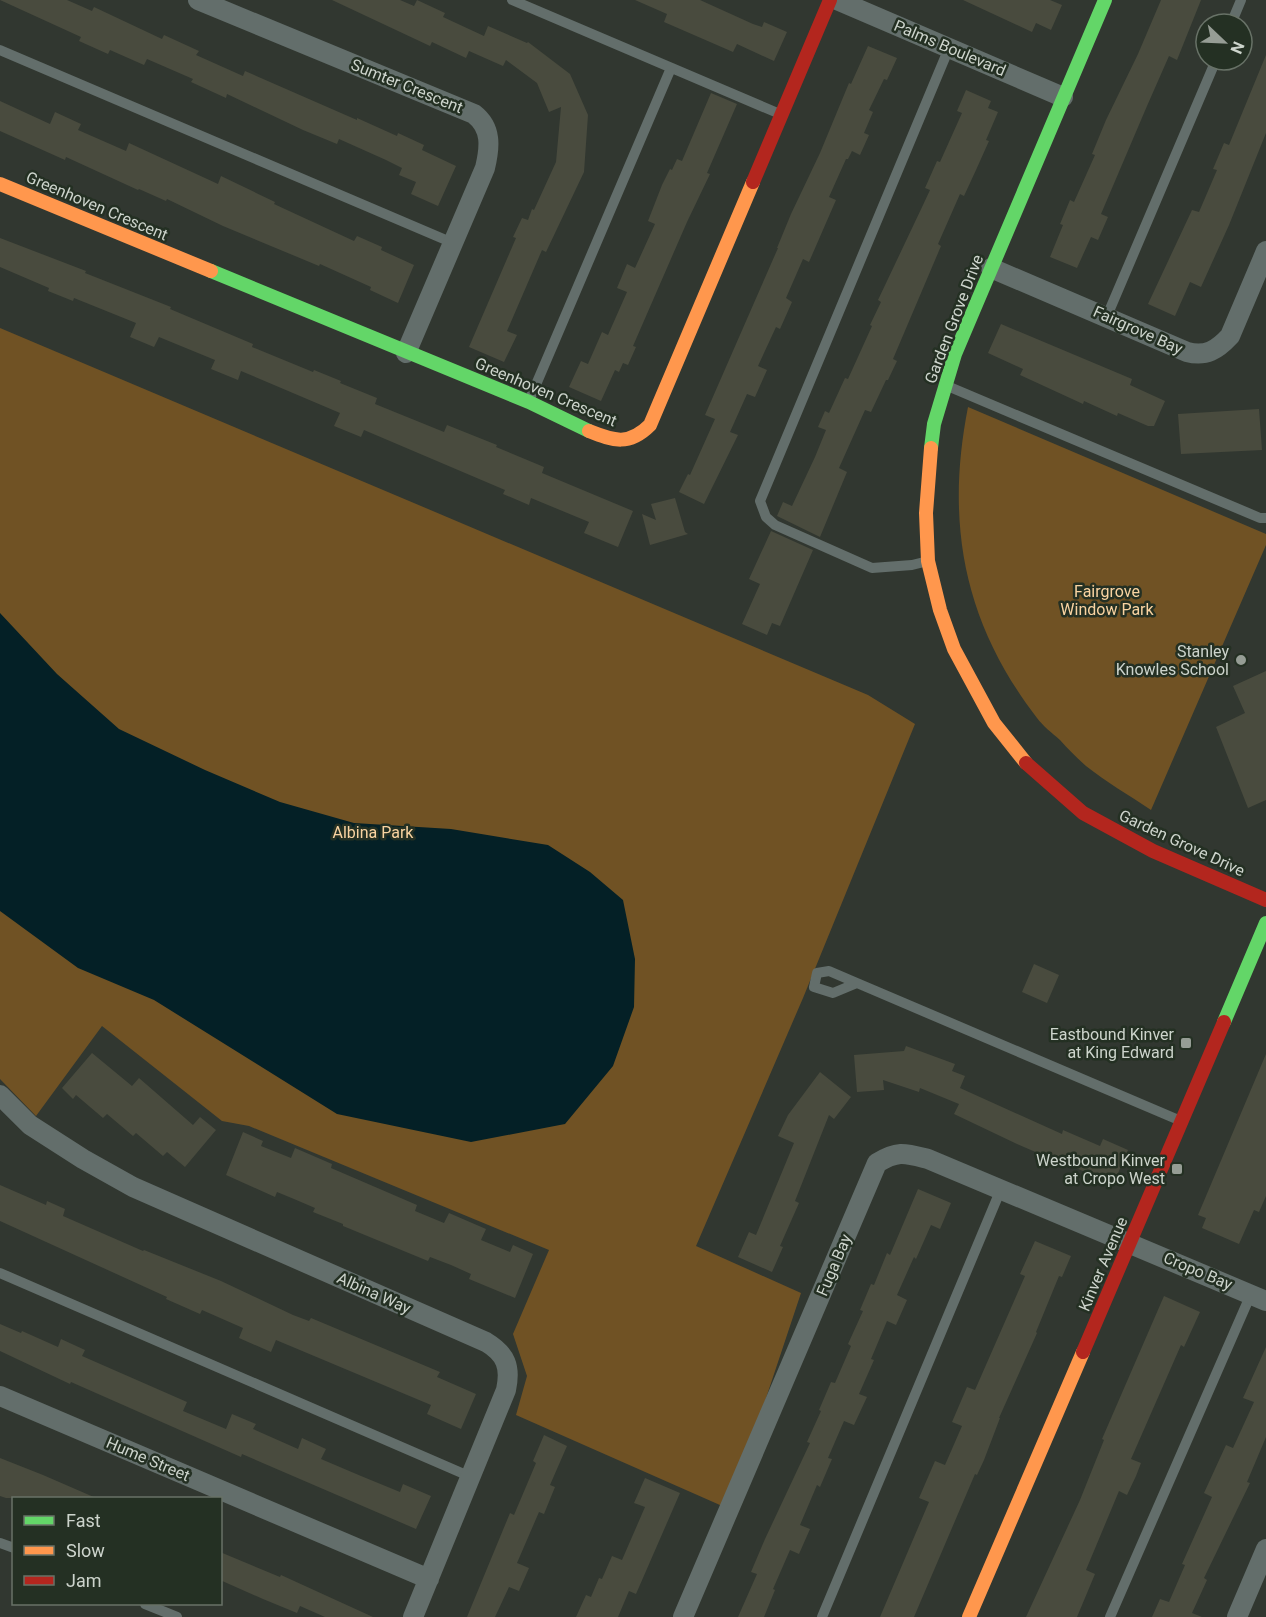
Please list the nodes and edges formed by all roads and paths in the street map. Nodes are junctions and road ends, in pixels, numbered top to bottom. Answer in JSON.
{"nodes":[{"id":1,"x":198,"y":0,"type":"edge"},
{"id":2,"x":512,"y":0,"type":"edge"},
{"id":3,"x":830,"y":0,"type":"edge"},
{"id":4,"x":837,"y":0,"type":"edge"},
{"id":5,"x":1105,"y":0,"type":"edge"},
{"id":6,"x":949,"y":48,"type":"junction"},
{"id":7,"x":0,"y":50,"type":"edge"},
{"id":8,"x":671,"y":68,"type":"junction"},
{"id":9,"x":1211,"y":72,"type":"edge"},
{"id":10,"x":1063,"y":97,"type":"junction"},
{"id":11,"x":780,"y":114,"type":"junction"},
{"id":12,"x":0,"y":184,"type":"edge"},
{"id":13,"x":453,"y":243,"type":"junction"},
{"id":14,"x":1266,"y":251,"type":"edge"},
{"id":15,"x":991,"y":268,"type":"junction"},
{"id":16,"x":1107,"y":316,"type":"junction"},
{"id":17,"x":406,"y":353,"type":"junction"},
{"id":18,"x":945,"y":385,"type":"junction"},
{"id":19,"x":529,"y":402,"type":"junction"},
{"id":20,"x":1266,"y":518,"type":"edge"},
{"id":21,"x":928,"y":561,"type":"junction"},
{"id":22,"x":1266,"y":900,"type":"edge"},
{"id":23,"x":1266,"y":923,"type":"edge"},
{"id":24,"x":857,"y":983,"type":"dead end"},
{"id":25,"x":0,"y":1095,"type":"edge"},
{"id":26,"x":1182,"y":1121,"type":"junction"},
{"id":27,"x":1001,"y":1189,"type":"junction"},
{"id":28,"x":1130,"y":1242,"type":"junction"},
{"id":29,"x":0,"y":1273,"type":"edge"},
{"id":30,"x":1259,"y":1298,"type":"edge"},
{"id":31,"x":0,"y":1396,"type":"edge"},
{"id":32,"x":471,"y":1477,"type":"junction"},
{"id":33,"x":1266,"y":1549,"type":"edge"},
{"id":34,"x":429,"y":1579,"type":"junction"},
{"id":35,"x":147,"y":1605,"type":"edge"},
{"id":36,"x":177,"y":1617,"type":"edge"},
{"id":37,"x":413,"y":1617,"type":"edge"},
{"id":38,"x":683,"y":1617,"type":"edge"},
{"id":39,"x":822,"y":1617,"type":"edge"},
{"id":40,"x":969,"y":1617,"type":"edge"},
{"id":41,"x":1110,"y":1617,"type":"edge"},
{"id":42,"x":1237,"y":1617,"type":"edge"}],
"edges":[{"from":1,"to":13,"type":"street","name":"Sumter Crescent"},
{"from":2,"to":8,"type":"lane"},
{"from":3,"to":11,"type":"street","name":"Greenhoven Crescent"},
{"from":4,"to":6,"type":"street","name":"Palms Boulevard"},
{"from":5,"to":10,"type":"street","name":"Garden Grove Drive"},
{"from":6,"to":10,"type":"street","name":"Palms Boulevard"},
{"from":6,"to":21,"type":"lane"},
{"from":7,"to":13,"type":"lane"},
{"from":8,"to":11,"type":"lane"},
{"from":8,"to":19,"type":"lane"},
{"from":9,"to":16,"type":"lane"},
{"from":10,"to":15,"type":"street","name":"Garden Grove Drive"},
{"from":11,"to":19,"type":"street","name":"Greenhoven Crescent"},
{"from":12,"to":17,"type":"street","name":"Greenhoven Crescent"},
{"from":13,"to":17,"type":"street","name":"Sumter Crescent"},
{"from":14,"to":16,"type":"street","name":"Fairgrove Bay"},
{"from":15,"to":16,"type":"street","name":"Fairgrove Bay"},
{"from":15,"to":18,"type":"street","name":"Garden Grove Drive"},
{"from":17,"to":19,"type":"street","name":"Greenhoven Crescent"},
{"from":18,"to":20,"type":"lane"},
{"from":18,"to":21,"type":"street","name":"Garden Grove Drive"},
{"from":21,"to":22,"type":"street","name":"Garden Grove Drive"},
{"from":23,"to":26,"type":"street","name":"Kinver Avenue"},
{"from":24,"to":26,"type":"lane"},
{"from":25,"to":32,"type":"street","name":"Albina Way"},
{"from":26,"to":28,"type":"street","name":"Kinver Avenue"},
{"from":27,"to":28,"type":"street","name":"Fuga Bay"},
{"from":27,"to":38,"type":"street","name":"Fuga Bay"},
{"from":27,"to":39,"type":"lane"},
{"from":28,"to":30,"type":"street","name":"Cropo Bay"},
{"from":28,"to":40,"type":"street","name":"Kinver Avenue"},
{"from":29,"to":32,"type":"lane"},
{"from":30,"to":41,"type":"lane"},
{"from":31,"to":34,"type":"street","name":"Hume Street"},
{"from":32,"to":34,"type":"street","name":"Albina Way"},
{"from":33,"to":42,"type":"street"},
{"from":34,"to":37,"type":"street","name":"Albina Way"},
{"from":35,"to":36,"type":"lane"}]}
